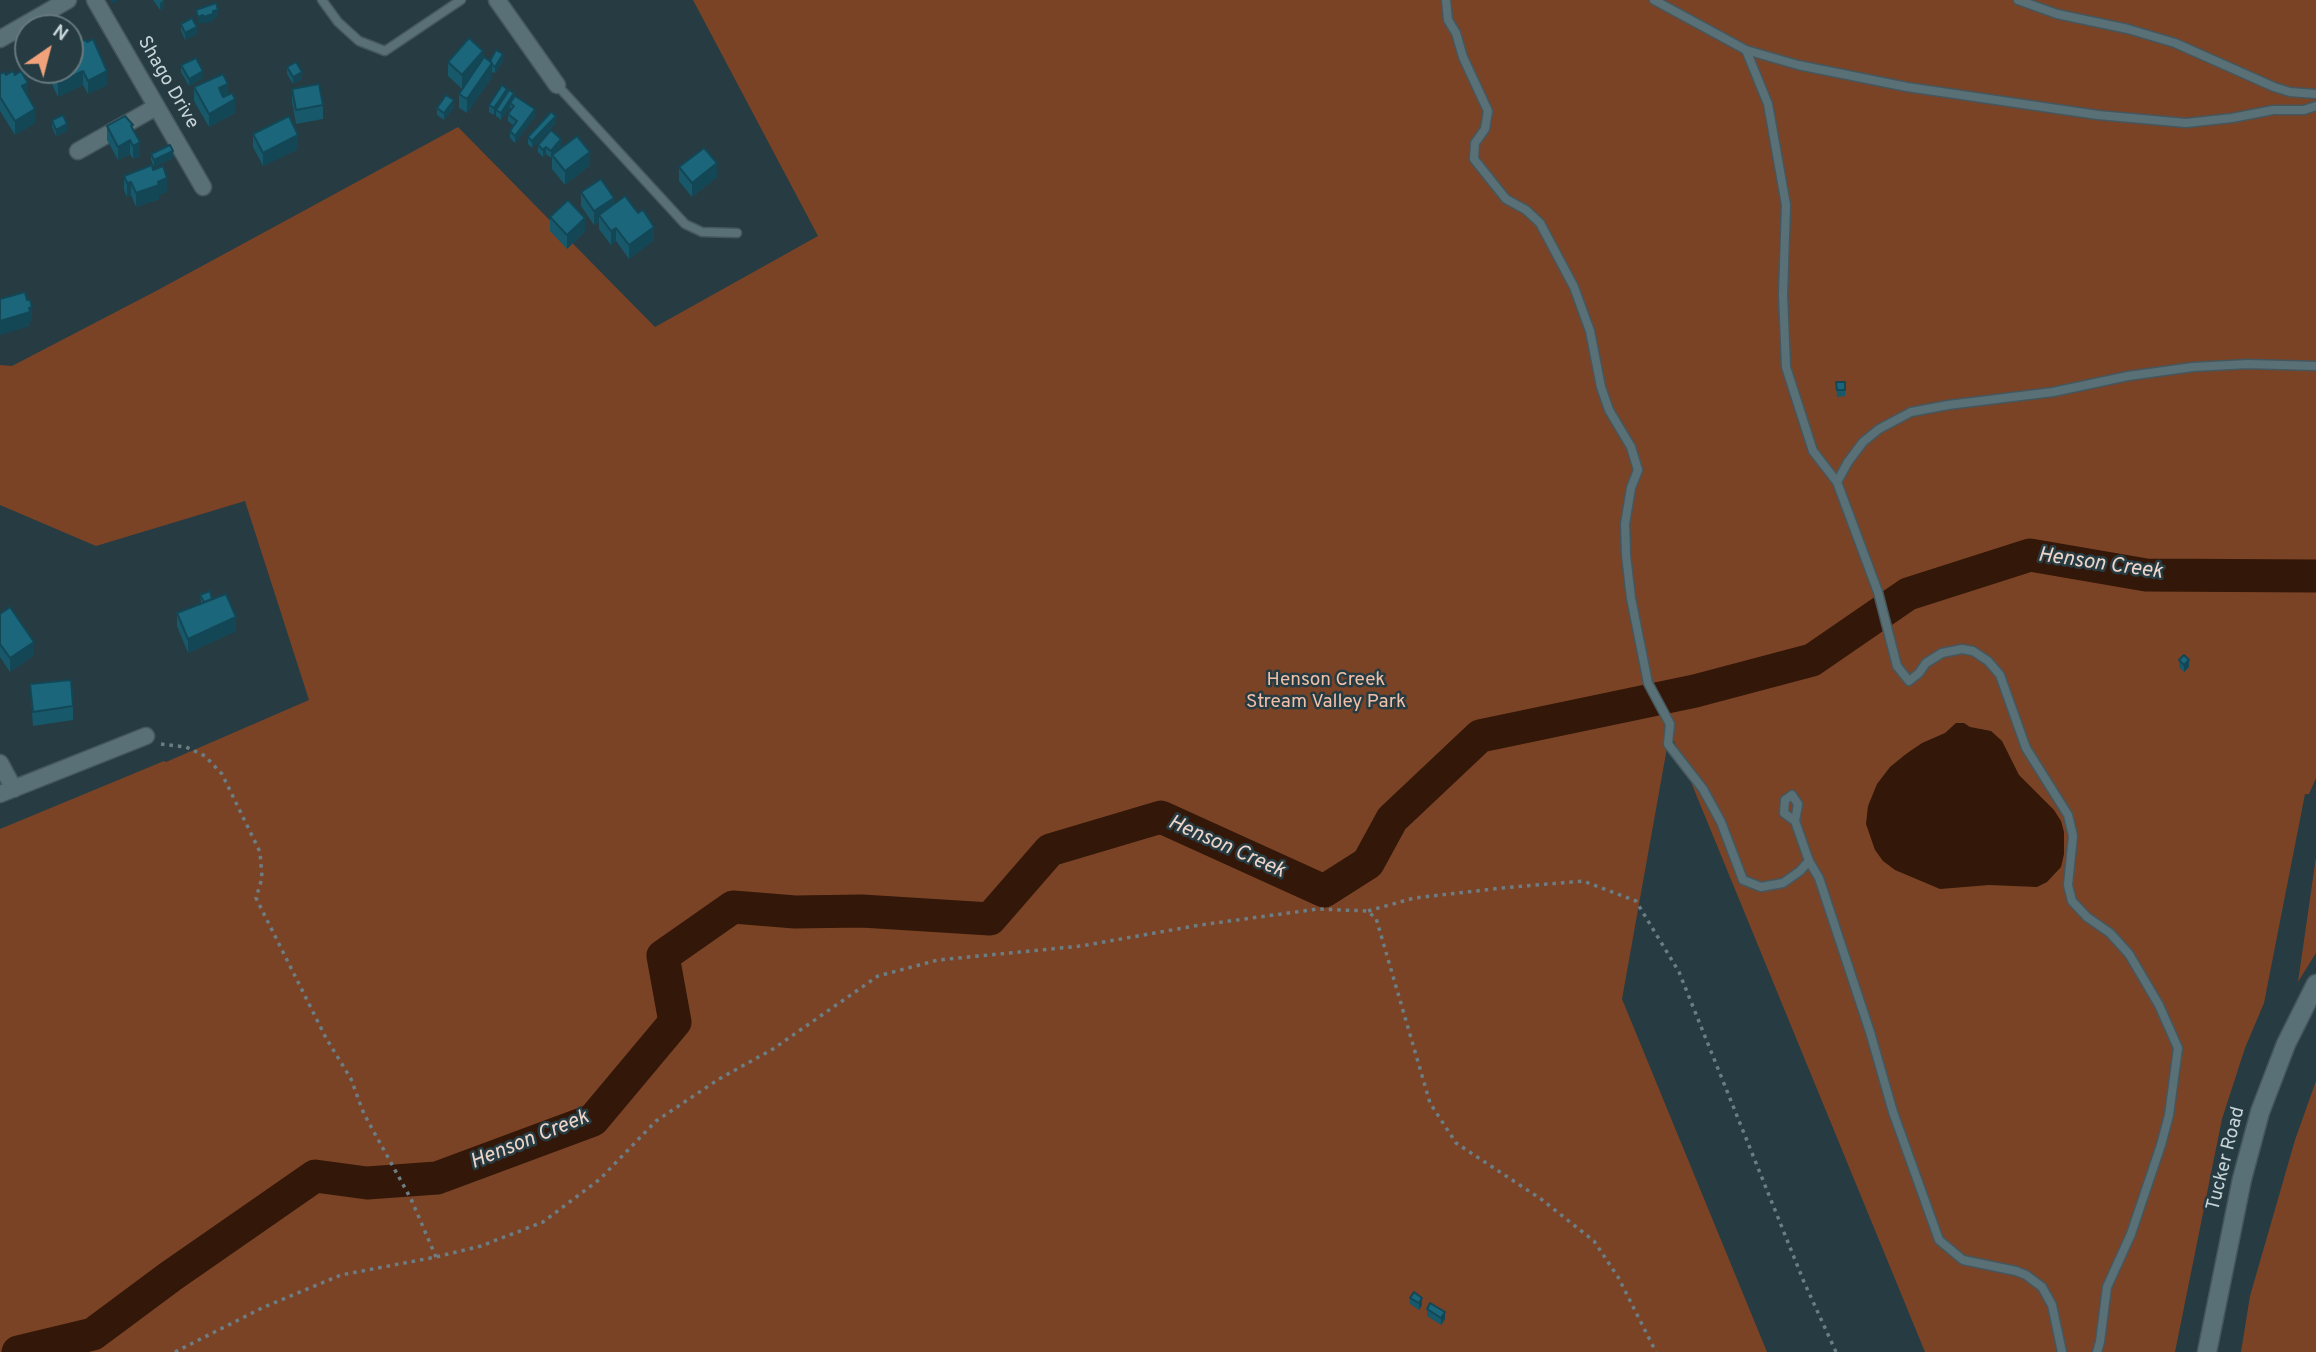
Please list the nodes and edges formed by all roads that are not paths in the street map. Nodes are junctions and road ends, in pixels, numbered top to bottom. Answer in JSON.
{"nodes":[{"id":1,"x":68,"y":0,"type":"edge"},
{"id":2,"x":94,"y":0,"type":"edge"},
{"id":3,"x":322,"y":0,"type":"edge"},
{"id":4,"x":461,"y":0,"type":"edge"},
{"id":5,"x":496,"y":0,"type":"edge"},
{"id":6,"x":1446,"y":0,"type":"edge"},
{"id":7,"x":1654,"y":0,"type":"edge"},
{"id":8,"x":2018,"y":0,"type":"edge"},
{"id":9,"x":0,"y":39,"type":"edge"},
{"id":10,"x":1746,"y":50,"type":"junction"},
{"id":11,"x":557,"y":85,"type":"joint"},
{"id":12,"x":2316,"y":94,"type":"edge"},
{"id":13,"x":2316,"y":106,"type":"edge"},
{"id":14,"x":156,"y":107,"type":"junction"},
{"id":15,"x":78,"y":151,"type":"dead end"},
{"id":16,"x":203,"y":187,"type":"dead end"},
{"id":17,"x":737,"y":233,"type":"dead end"},
{"id":18,"x":2316,"y":366,"type":"edge"},
{"id":19,"x":1837,"y":482,"type":"junction"},
{"id":20,"x":146,"y":736,"type":"road end"},
{"id":21,"x":0,"y":763,"type":"edge"},
{"id":22,"x":7,"y":792,"type":"edge"},
{"id":23,"x":1795,"y":821,"type":"dead end"},
{"id":24,"x":1809,"y":862,"type":"junction"},
{"id":25,"x":2316,"y":984,"type":"edge"},
{"id":26,"x":2064,"y":1349,"type":"edge"},
{"id":27,"x":2097,"y":1352,"type":"edge"},
{"id":28,"x":2207,"y":1352,"type":"edge"}],
"edges":[{"from":1,"to":9,"type":"street"},
{"from":2,"to":14,"type":"street","name":"Shago Drive"},
{"from":3,"to":4,"type":"lane"},
{"from":5,"to":11,"type":"street"},
{"from":6,"to":24,"type":"lane"},
{"from":7,"to":10,"type":"lane"},
{"from":8,"to":12,"type":"lane"},
{"from":10,"to":13,"type":"lane"},
{"from":10,"to":19,"type":"lane"},
{"from":11,"to":17,"type":"lane"},
{"from":14,"to":15,"type":"street"},
{"from":14,"to":16,"type":"street","name":"Shago Drive"},
{"from":18,"to":19,"type":"lane"},
{"from":19,"to":27,"type":"lane"},
{"from":20,"to":22,"type":"street"},
{"from":21,"to":22,"type":"street"},
{"from":23,"to":24,"type":"lane"},
{"from":24,"to":26,"type":"lane"},
{"from":25,"to":28,"type":"street","name":"Tucker Road"}]}
